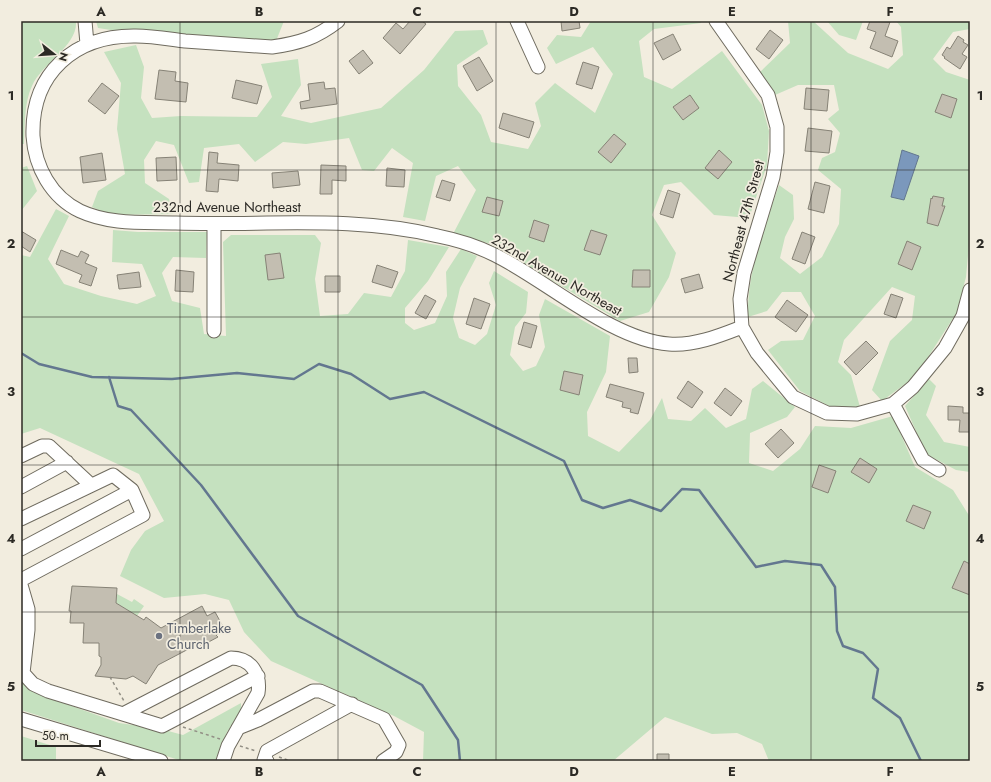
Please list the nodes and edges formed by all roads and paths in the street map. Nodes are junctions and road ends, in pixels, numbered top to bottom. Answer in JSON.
{"nodes":[{"id":1,"x":85,"y":21,"type":"edge"},
{"id":2,"x":338,"y":21,"type":"edge"},
{"id":3,"x":517,"y":21,"type":"edge"},
{"id":4,"x":716,"y":21,"type":"edge"},
{"id":5,"x":87,"y":44,"type":"junction"},
{"id":6,"x":538,"y":67,"type":"dead end"},
{"id":7,"x":214,"y":224,"type":"junction"},
{"id":8,"x":970,"y":290,"type":"edge"},
{"id":9,"x":742,"y":327,"type":"junction"},
{"id":10,"x":214,"y":331,"type":"dead end"},
{"id":11,"x":893,"y":404,"type":"junction"},
{"id":12,"x":21,"y":456,"type":"edge"},
{"id":13,"x":67,"y":462,"type":"junction"},
{"id":14,"x":939,"y":470,"type":"dead end"},
{"id":15,"x":91,"y":485,"type":"junction"},
{"id":16,"x":21,"y":487,"type":"edge"},
{"id":17,"x":132,"y":490,"type":"junction"},
{"id":18,"x":21,"y":519,"type":"edge"},
{"id":19,"x":21,"y":549,"type":"edge"},
{"id":20,"x":21,"y":580,"type":"edge"},
{"id":21,"x":21,"y":585,"type":"edge"},
{"id":22,"x":258,"y":676,"type":"junction"},
{"id":23,"x":110,"y":677,"type":"dead end"},
{"id":24,"x":352,"y":704,"type":"junction"},
{"id":25,"x":127,"y":712,"type":"junction"},
{"id":26,"x":21,"y":718,"type":"edge"},
{"id":27,"x":168,"y":723,"type":"junction"},
{"id":28,"x":238,"y":728,"type":"junction"},
{"id":29,"x":230,"y":743,"type":"junction"},
{"id":30,"x":267,"y":757,"type":"edge"},
{"id":31,"x":160,"y":761,"type":"edge"},
{"id":32,"x":223,"y":761,"type":"edge"},
{"id":33,"x":290,"y":761,"type":"edge"},
{"id":34,"x":383,"y":761,"type":"edge"}],
"edges":[{"from":1,"to":5,"type":"street"},
{"from":2,"to":5,"type":"street","name":"232nd Avenue Northeast"},
{"from":3,"to":6,"type":"street"},
{"from":4,"to":9,"type":"street","name":"Northeast 47th Street"},
{"from":5,"to":7,"type":"street","name":"232nd Avenue Northeast"},
{"from":7,"to":9,"type":"street","name":"232nd Avenue Northeast"},
{"from":7,"to":10,"type":"street"},
{"from":8,"to":11,"type":"street"},
{"from":9,"to":11,"type":"street"},
{"from":11,"to":14,"type":"street"},
{"from":12,"to":13,"type":"street"},
{"from":13,"to":15,"type":"street"},
{"from":13,"to":16,"type":"street"},
{"from":15,"to":17,"type":"street"},
{"from":15,"to":18,"type":"street"},
{"from":17,"to":19,"type":"street"},
{"from":17,"to":20,"type":"street"},
{"from":21,"to":25,"type":"street"},
{"from":22,"to":25,"type":"street"},
{"from":22,"to":27,"type":"street"},
{"from":22,"to":28,"type":"street"},
{"from":23,"to":25,"type":"path"},
{"from":24,"to":28,"type":"street"},
{"from":24,"to":30,"type":"street"},
{"from":24,"to":34,"type":"street"},
{"from":25,"to":27,"type":"street"},
{"from":26,"to":31,"type":"street"},
{"from":27,"to":29,"type":"path"},
{"from":28,"to":29,"type":"street"},
{"from":29,"to":30,"type":"path"},
{"from":29,"to":32,"type":"street"},
{"from":30,"to":33,"type":"path"}]}
